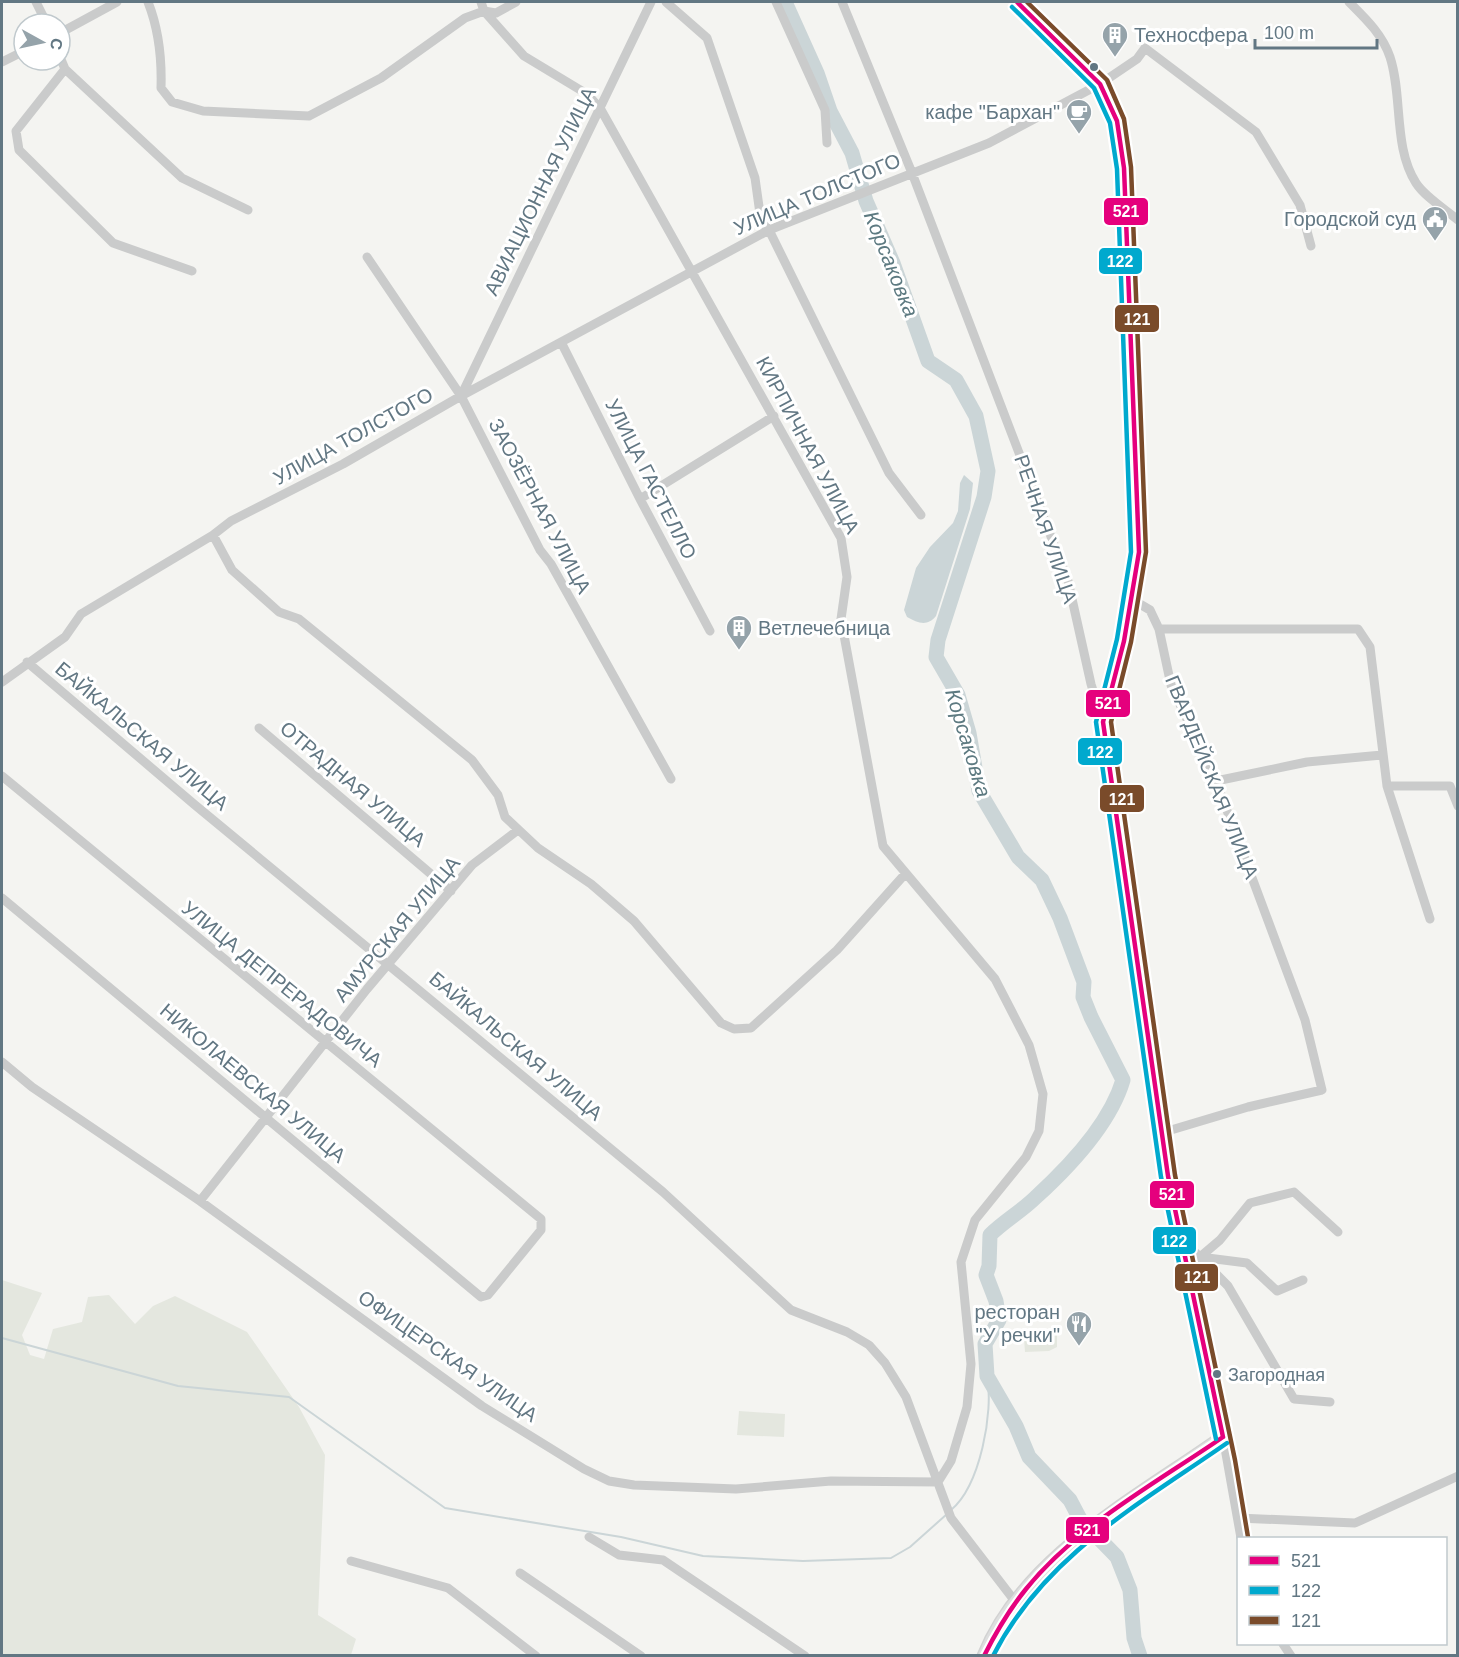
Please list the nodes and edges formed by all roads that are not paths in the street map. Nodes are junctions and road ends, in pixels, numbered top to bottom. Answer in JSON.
{"nodes":[{"id":1,"x":117,"y":2,"type":"edge"},
{"id":2,"x":148,"y":2,"type":"edge"},
{"id":3,"x":516,"y":2,"type":"edge"},
{"id":4,"x":651,"y":2,"type":"edge"},
{"id":5,"x":666,"y":2,"type":"edge"},
{"id":6,"x":776,"y":2,"type":"edge"},
{"id":7,"x":842,"y":2,"type":"edge"},
{"id":8,"x":1017,"y":2,"type":"edge"},
{"id":9,"x":1349,"y":2,"type":"edge"},
{"id":10,"x":482,"y":6,"type":"edge"},
{"id":11,"x":72,"y":26,"type":"edge"},
{"id":12,"x":63,"y":72,"type":"edge"},
{"id":13,"x":68,"y":72,"type":"edge"},
{"id":14,"x":1100,"y":84,"type":"junction"},
{"id":15,"x":600,"y":108,"type":"junction"},
{"id":16,"x":827,"y":143,"type":"dead end"},
{"id":17,"x":912,"y":172,"type":"junction"},
{"id":18,"x":248,"y":210,"type":"dead end"},
{"id":19,"x":1458,"y":220,"type":"edge"},
{"id":20,"x":769,"y":230,"type":"junction"},
{"id":21,"x":1311,"y":246,"type":"dead end"},
{"id":22,"x":367,"y":257,"type":"dead end"},
{"id":23,"x":192,"y":271,"type":"dead end"},
{"id":24,"x":692,"y":272,"type":"junction"},
{"id":25,"x":561,"y":342,"type":"junction"},
{"id":26,"x":461,"y":396,"type":"junction"},
{"id":27,"x":774,"y":416,"type":"junction"},
{"id":28,"x":640,"y":499,"type":"junction"},
{"id":29,"x":921,"y":515,"type":"dead end"},
{"id":30,"x":213,"y":535,"type":"junction"},
{"id":31,"x":1132,"y":600,"type":"junction"},
{"id":32,"x":1159,"y":629,"type":"junction"},
{"id":33,"x":710,"y":631,"type":"dead end"},
{"id":34,"x":27,"y":662,"type":"junction"},
{"id":35,"x":2,"y":682,"type":"edge"},
{"id":36,"x":1103,"y":722,"type":"junction"},
{"id":37,"x":259,"y":728,"type":"dead end"},
{"id":38,"x":1382,"y":756,"type":"junction"},
{"id":39,"x":2,"y":776,"type":"edge"},
{"id":40,"x":671,"y":779,"type":"dead end"},
{"id":41,"x":1216,"y":781,"type":"junction"},
{"id":42,"x":1454,"y":783,"type":"edge"},
{"id":43,"x":1387,"y":786,"type":"junction"},
{"id":44,"x":1458,"y":806,"type":"edge"},
{"id":45,"x":519,"y":830,"type":"junction"},
{"id":46,"x":906,"y":873,"type":"junction"},
{"id":47,"x":451,"y":891,"type":"junction"},
{"id":48,"x":2,"y":898,"type":"edge"},
{"id":49,"x":1430,"y":919,"type":"dead end"},
{"id":50,"x":390,"y":966,"type":"junction"},
{"id":51,"x":326,"y":1043,"type":"junction"},
{"id":52,"x":2,"y":1062,"type":"edge"},
{"id":53,"x":266,"y":1116,"type":"junction"},
{"id":54,"x":1161,"y":1133,"type":"junction"},
{"id":55,"x":200,"y":1201,"type":"junction"},
{"id":56,"x":1338,"y":1232,"type":"dead end"},
{"id":57,"x":1181,"y":1238,"type":"junction"},
{"id":58,"x":1200,"y":1257,"type":"junction"},
{"id":59,"x":1303,"y":1280,"type":"dead end"},
{"id":60,"x":480,"y":1297,"type":"joint"},
{"id":61,"x":1330,"y":1402,"type":"dead end"},
{"id":62,"x":1223,"y":1437,"type":"junction"},
{"id":63,"x":1458,"y":1476,"type":"edge"},
{"id":64,"x":938,"y":1482,"type":"junction"},
{"id":65,"x":1238,"y":1518,"type":"junction"},
{"id":66,"x":589,"y":1537,"type":"dead end"},
{"id":67,"x":1241,"y":1537,"type":"edge"},
{"id":68,"x":351,"y":1561,"type":"dead end"},
{"id":69,"x":520,"y":1573,"type":"dead end"},
{"id":70,"x":1014,"y":1600,"type":"junction"},
{"id":71,"x":983,"y":1655,"type":"edge"},
{"id":72,"x":536,"y":1656,"type":"edge"},
{"id":73,"x":640,"y":1656,"type":"edge"},
{"id":74,"x":804,"y":1656,"type":"edge"}],
"edges":[{"from":1,"to":11,"type":"street"},
{"from":2,"to":10,"type":"street"},
{"from":3,"to":10,"type":"street"},
{"from":4,"to":15,"type":"street","name":"АВИАЦИОННАЯ УЛИЦА"},
{"from":5,"to":20,"type":"street"},
{"from":6,"to":16,"type":"street"},
{"from":7,"to":17,"type":"street","name":"РЕЧНАЯ УЛИЦА"},
{"from":8,"to":14,"type":"main road"},
{"from":9,"to":19,"type":"street"},
{"from":10,"to":15,"type":"street","name":"КИРПИЧНАЯ УЛИЦА"},
{"from":12,"to":23,"type":"street"},
{"from":13,"to":18,"type":"street"},
{"from":14,"to":17,"type":"street","name":"УЛИЦА ТОЛСТОГО"},
{"from":14,"to":21,"type":"street","name":"УЛИЦА ТОЛСТОГО"},
{"from":14,"to":31,"type":"main road"},
{"from":15,"to":24,"type":"street","name":"КИРПИЧНАЯ УЛИЦА"},
{"from":15,"to":26,"type":"street","name":"АВИАЦИОННАЯ УЛИЦА"},
{"from":17,"to":20,"type":"street","name":"УЛИЦА ТОЛСТОГО"},
{"from":17,"to":36,"type":"street","name":"РЕЧНАЯ УЛИЦА"},
{"from":20,"to":24,"type":"street","name":"УЛИЦА ТОЛСТОГО"},
{"from":20,"to":29,"type":"street"},
{"from":22,"to":26,"type":"street","name":"ЗАОЗЁРНАЯ УЛИЦА"},
{"from":24,"to":25,"type":"street","name":"УЛИЦА ТОЛСТОГО"},
{"from":24,"to":27,"type":"street","name":"КИРПИЧНАЯ УЛИЦА"},
{"from":25,"to":26,"type":"street","name":"УЛИЦА ТОЛСТОГО"},
{"from":25,"to":28,"type":"street","name":"УЛИЦА ГАСТЕЛЛО"},
{"from":26,"to":30,"type":"street","name":"УЛИЦА ТОЛСТОГО"},
{"from":26,"to":40,"type":"street","name":"ЗАОЗЁРНАЯ УЛИЦА"},
{"from":27,"to":28,"type":"street"},
{"from":27,"to":46,"type":"street","name":"КИРПИЧНАЯ УЛИЦА"},
{"from":28,"to":33,"type":"street","name":"УЛИЦА ГАСТЕЛЛО"},
{"from":30,"to":34,"type":"street","name":"УЛИЦА ТОЛСТОГО"},
{"from":30,"to":45,"type":"street"},
{"from":31,"to":32,"type":"street","name":"ГВАРДЕЙСКАЯ УЛИЦА"},
{"from":31,"to":36,"type":"main road"},
{"from":32,"to":38,"type":"street"},
{"from":32,"to":41,"type":"street","name":"ГВАРДЕЙСКАЯ УЛИЦА"},
{"from":34,"to":35,"type":"street","name":"УЛИЦА ТОЛСТОГО"},
{"from":34,"to":50,"type":"street","name":"БАЙКАЛЬСКАЯ УЛИЦА"},
{"from":36,"to":54,"type":"main road","name":"РЕЧНАЯ УЛИЦА"},
{"from":37,"to":47,"type":"street","name":"ОТРАДНАЯ УЛИЦА"},
{"from":38,"to":41,"type":"street"},
{"from":38,"to":43,"type":"street"},
{"from":39,"to":51,"type":"street","name":"УЛИЦА ДЕПРЕРАДОВИЧА"},
{"from":41,"to":54,"type":"street","name":"ГВАРДЕЙСКАЯ УЛИЦА"},
{"from":42,"to":43,"type":"street"},
{"from":42,"to":44,"type":"street"},
{"from":43,"to":49,"type":"street"},
{"from":45,"to":46,"type":"street"},
{"from":45,"to":47,"type":"street","name":"АМУРСКАЯ УЛИЦА"},
{"from":46,"to":64,"type":"street","name":"КИРПИЧНАЯ УЛИЦА"},
{"from":47,"to":50,"type":"street","name":"АМУРСКАЯ УЛИЦА"},
{"from":48,"to":53,"type":"street","name":"НИКОЛАЕВСКАЯ УЛИЦА"},
{"from":50,"to":51,"type":"street","name":"АМУРСКАЯ УЛИЦА"},
{"from":50,"to":64,"type":"street","name":"БАЙКАЛЬСКАЯ УЛИЦА"},
{"from":51,"to":53,"type":"street","name":"АМУРСКАЯ УЛИЦА"},
{"from":51,"to":60,"type":"street","name":"УЛИЦА ДЕПРЕРАДОВИЧА"},
{"from":52,"to":55,"type":"street","name":"ОФИЦЕРСКАЯ УЛИЦА"},
{"from":53,"to":55,"type":"street","name":"АМУРСКАЯ УЛИЦА"},
{"from":53,"to":60,"type":"street","name":"НИКОЛАЕВСКАЯ УЛИЦА"},
{"from":54,"to":57,"type":"main road","name":"РЕЧНАЯ УЛИЦА"},
{"from":55,"to":64,"type":"street","name":"ОФИЦЕРСКАЯ УЛИЦА"},
{"from":56,"to":58,"type":"street"},
{"from":57,"to":58,"type":"street"},
{"from":57,"to":62,"type":"main road","name":"РЕЧНАЯ УЛИЦА"},
{"from":58,"to":59,"type":"street"},
{"from":58,"to":61,"type":"street"},
{"from":62,"to":65,"type":"street"},
{"from":62,"to":70,"type":"main road"},
{"from":63,"to":65,"type":"street"},
{"from":64,"to":70,"type":"street"},
{"from":65,"to":67,"type":"street"},
{"from":66,"to":74,"type":"street"},
{"from":68,"to":72,"type":"street"},
{"from":69,"to":73,"type":"street"},
{"from":70,"to":71,"type":"main road"}]}
